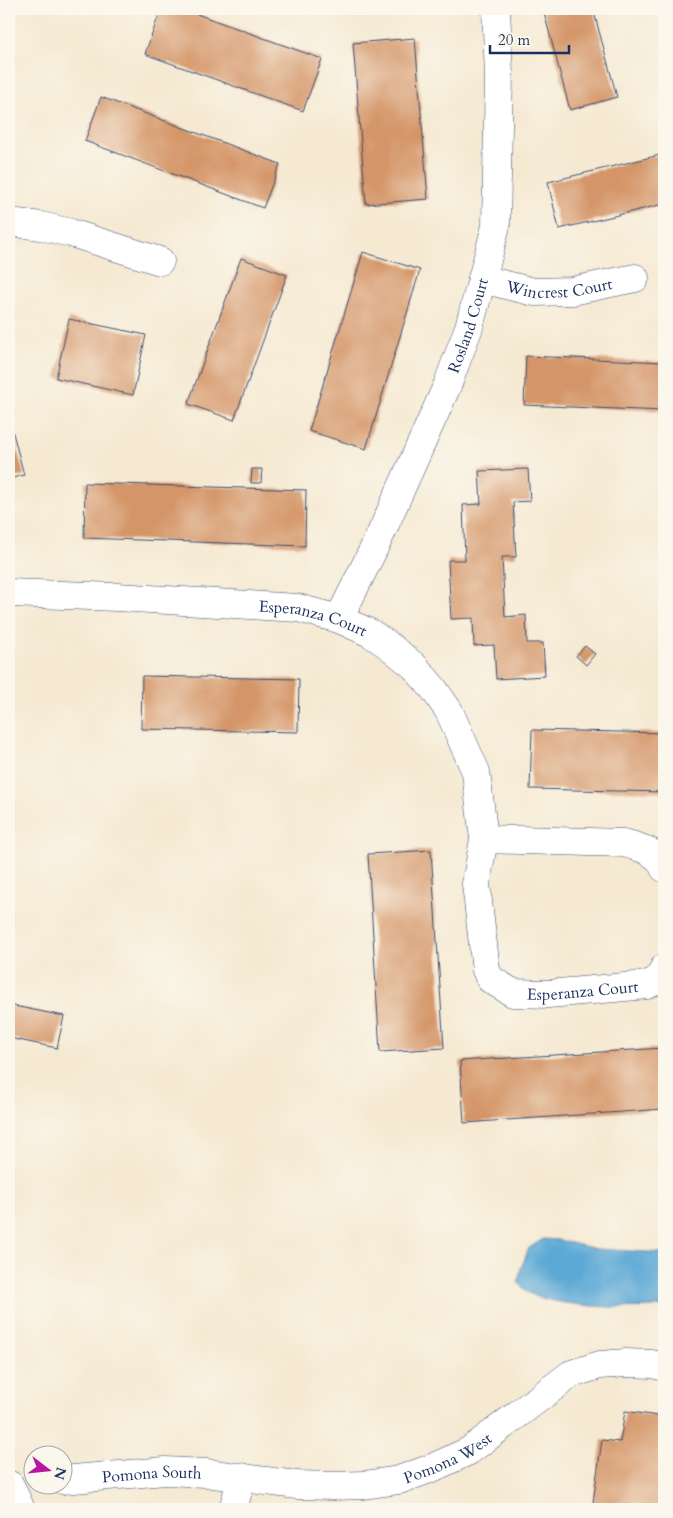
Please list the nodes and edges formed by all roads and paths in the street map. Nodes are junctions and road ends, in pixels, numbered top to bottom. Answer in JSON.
{"nodes":[{"id":1,"x":496,"y":9,"type":"edge"},
{"id":2,"x":9,"y":222,"type":"edge"},
{"id":3,"x":160,"y":261,"type":"dead end"},
{"id":4,"x":635,"y":278,"type":"dead end"},
{"id":5,"x":482,"y":279,"type":"junction"},
{"id":6,"x":9,"y":593,"type":"edge"},
{"id":7,"x":339,"y":619,"type":"junction"},
{"id":8,"x":484,"y":838,"type":"junction"},
{"id":9,"x":664,"y":868,"type":"edge"},
{"id":10,"x":664,"y":968,"type":"edge"},
{"id":11,"x":664,"y":1367,"type":"edge"},
{"id":12,"x":242,"y":1477,"type":"junction"},
{"id":13,"x":72,"y":1479,"type":"edge"},
{"id":14,"x":233,"y":1509,"type":"edge"}],
"edges":[{"from":1,"to":5,"type":"street","name":"Rosland Court"},
{"from":2,"to":3,"type":"street"},
{"from":4,"to":5,"type":"street","name":"Wincrest Court"},
{"from":5,"to":7,"type":"street","name":"Rosland Court"},
{"from":6,"to":7,"type":"street","name":"Esperanza Court"},
{"from":7,"to":8,"type":"street","name":"Esperanza Court"},
{"from":8,"to":9,"type":"street"},
{"from":8,"to":10,"type":"street","name":"Esperanza Court"},
{"from":11,"to":12,"type":"street","name":"Pomona West"},
{"from":12,"to":13,"type":"street","name":"Pomona South"},
{"from":12,"to":14,"type":"street"}]}
